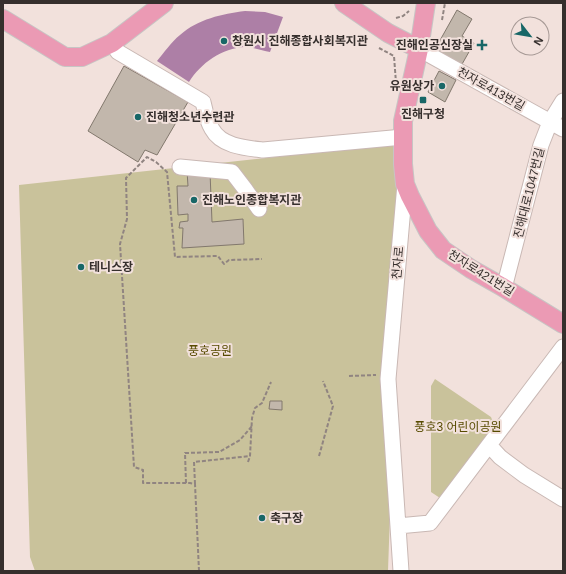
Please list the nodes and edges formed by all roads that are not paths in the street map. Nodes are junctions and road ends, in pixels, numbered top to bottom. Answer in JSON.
{"nodes":[{"id":1,"x":164,"y":3,"type":"edge"},
{"id":2,"x":344,"y":3,"type":"edge"},
{"id":3,"x":426,"y":3,"type":"edge"},
{"id":4,"x":3,"y":19,"type":"edge"},
{"id":5,"x":112,"y":43,"type":"junction"},
{"id":6,"x":419,"y":49,"type":"junction"},
{"id":7,"x":563,"y":101,"type":"edge"},
{"id":8,"x":550,"y":122,"type":"junction"},
{"id":9,"x":563,"y":129,"type":"edge"},
{"id":10,"x":403,"y":137,"type":"junction"},
{"id":11,"x":180,"y":167,"type":"dead end"},
{"id":12,"x":405,"y":184,"type":"junction"},
{"id":13,"x":258,"y":209,"type":"dead end"},
{"id":14,"x":504,"y":288,"type":"junction"},
{"id":15,"x":563,"y":324,"type":"edge"},
{"id":16,"x":563,"y":347,"type":"edge"},
{"id":17,"x":489,"y":445,"type":"junction"},
{"id":18,"x":563,"y":499,"type":"edge"},
{"id":19,"x":398,"y":526,"type":"junction"},
{"id":20,"x":401,"y":571,"type":"edge"}],
"edges":[{"from":1,"to":5,"type":"main road"},
{"from":2,"to":6,"type":"main road"},
{"from":3,"to":6,"type":"main road","name":"천자로"},
{"from":4,"to":5,"type":"main road"},
{"from":5,"to":10,"type":"street"},
{"from":6,"to":8,"type":"street","name":"천자로413번길"},
{"from":6,"to":10,"type":"main road","name":"천자로"},
{"from":7,"to":8,"type":"street","name":"진해대로1047번길"},
{"from":8,"to":9,"type":"street","name":"천자로413번길"},
{"from":8,"to":14,"type":"street","name":"진해대로1047번길"},
{"from":10,"to":12,"type":"main road","name":"천자로"},
{"from":11,"to":13,"type":"street"},
{"from":12,"to":14,"type":"main road","name":"천자로421번길"},
{"from":12,"to":19,"type":"street","name":"천자로"},
{"from":14,"to":15,"type":"main road","name":"천자로421번길"},
{"from":16,"to":17,"type":"street"},
{"from":17,"to":18,"type":"street"},
{"from":17,"to":19,"type":"street"},
{"from":19,"to":20,"type":"street","name":"천자로"}]}
